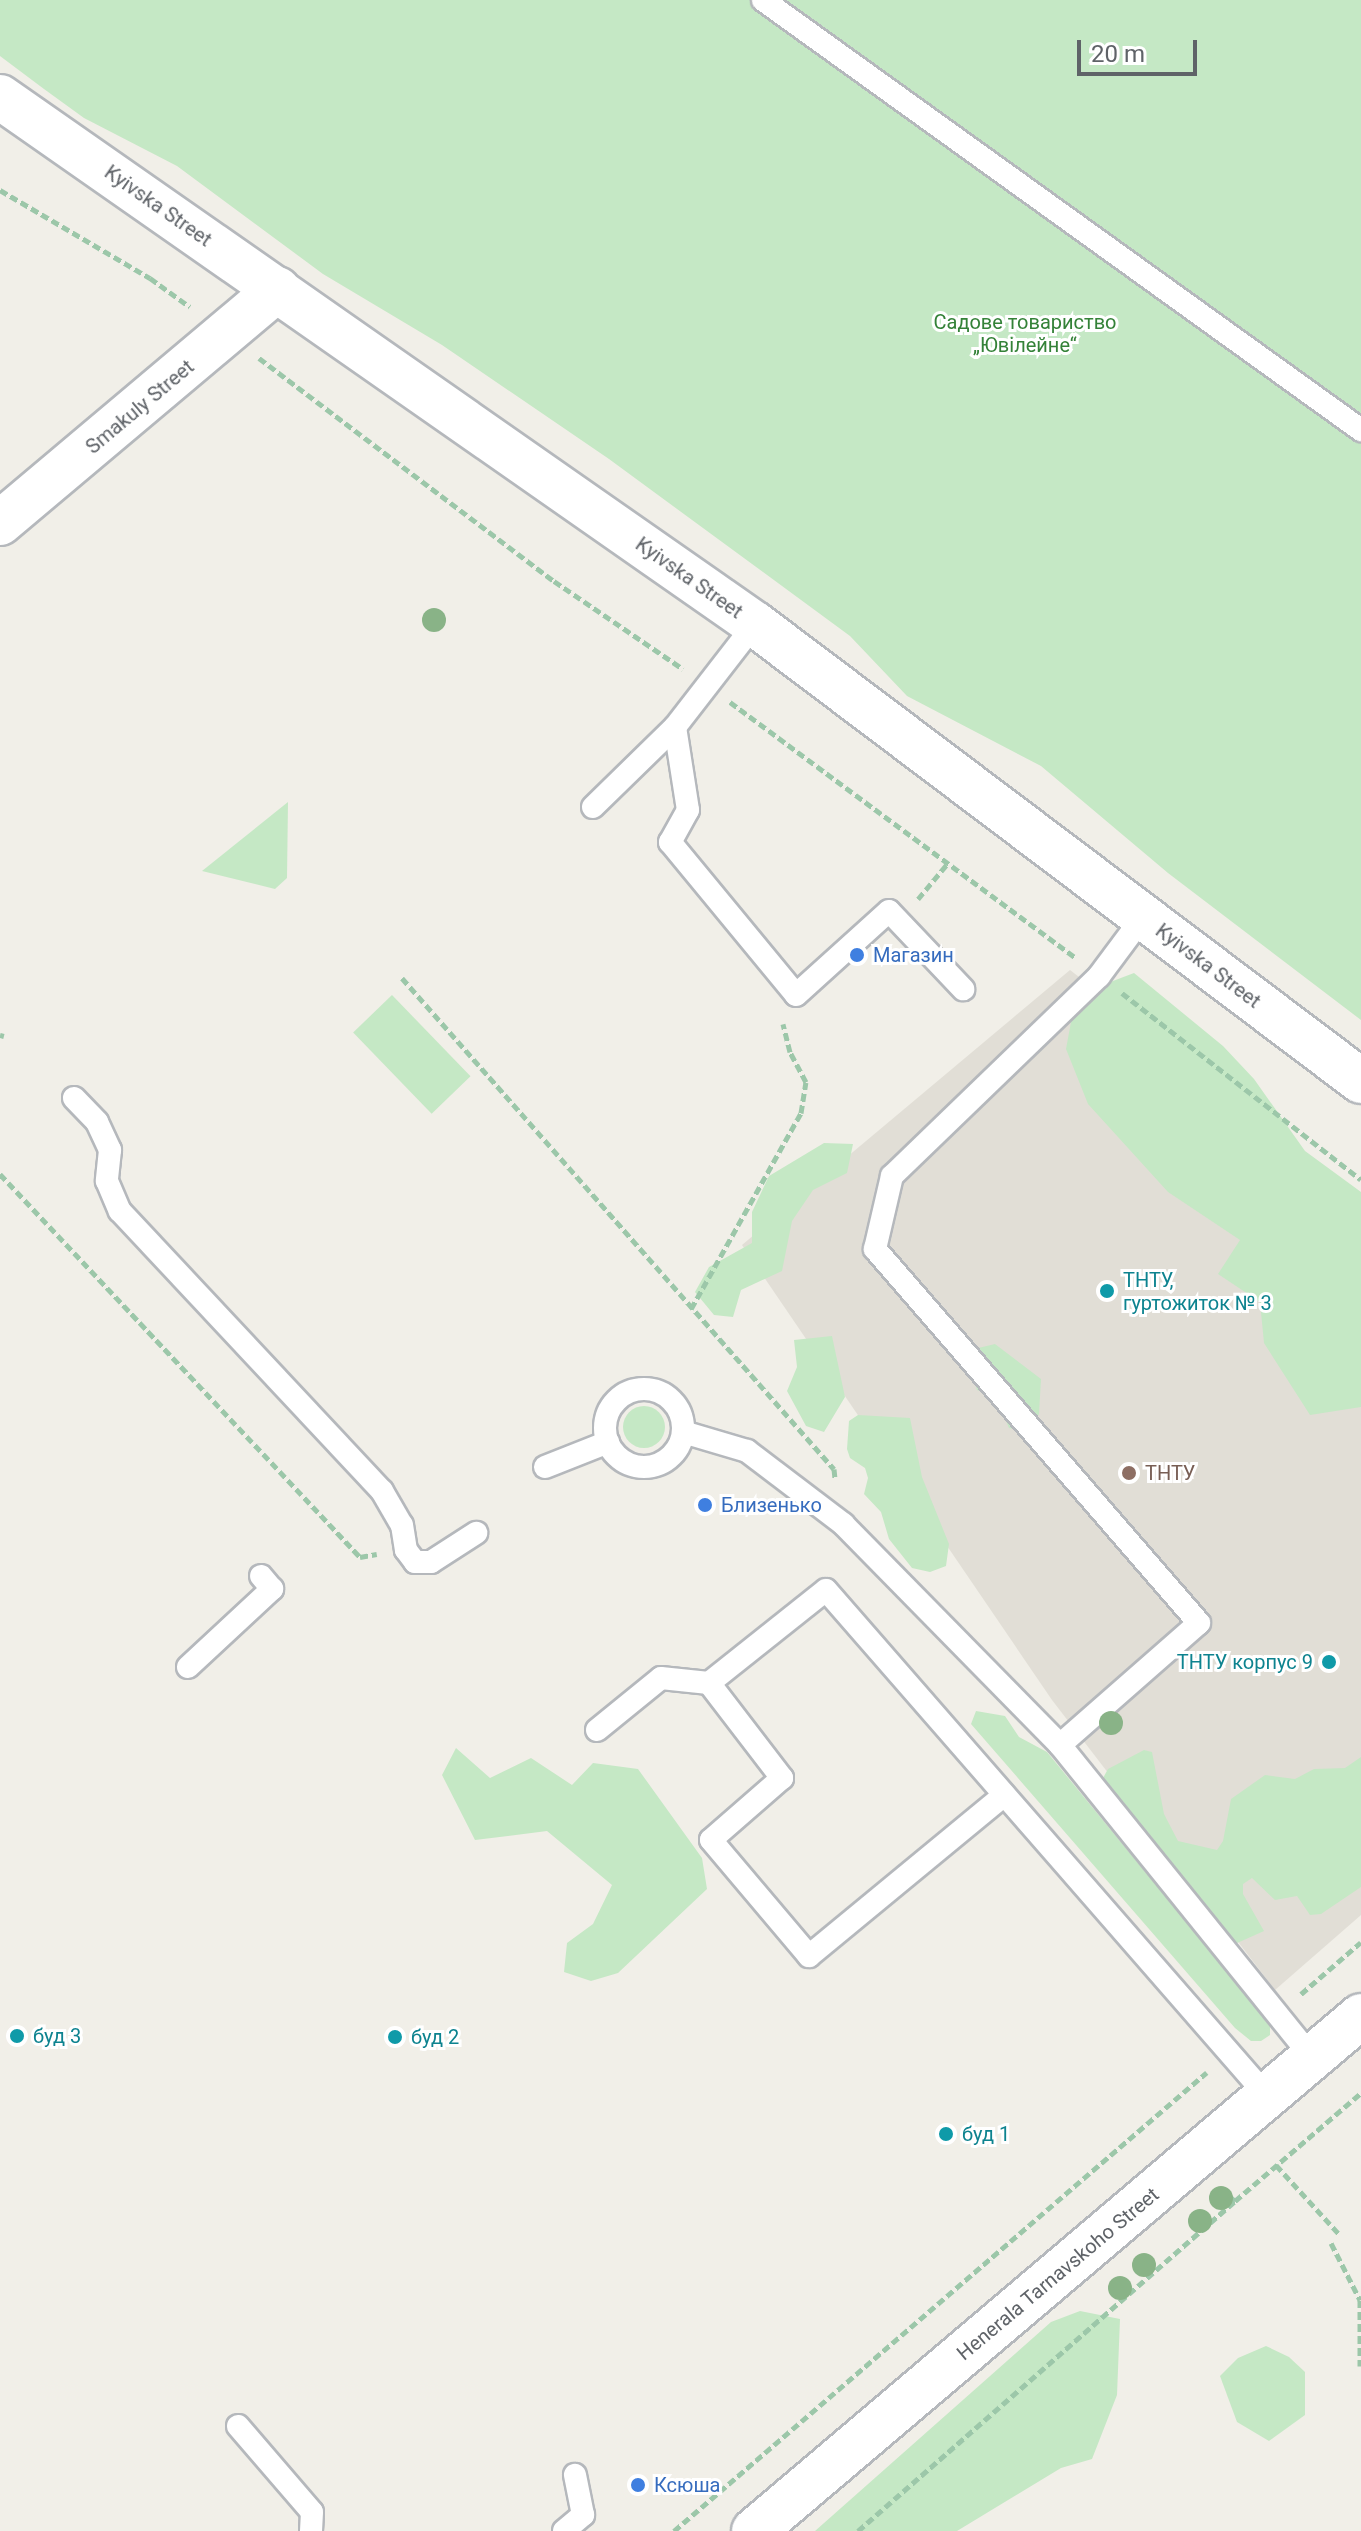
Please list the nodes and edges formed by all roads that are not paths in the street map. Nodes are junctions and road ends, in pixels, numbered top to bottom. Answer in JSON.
{"nodes":[{"id":1,"x":763,"y":0,"type":"edge"},
{"id":2,"x":0,"y":97,"type":"edge"},
{"id":3,"x":278,"y":289,"type":"junction"},
{"id":4,"x":1361,"y":430,"type":"edge"},
{"id":5,"x":0,"y":523,"type":"edge"},
{"id":6,"x":755,"y":624,"type":"junction"},
{"id":7,"x":675,"y":727,"type":"junction"},
{"id":8,"x":593,"y":807,"type":"dead end"},
{"id":9,"x":1143,"y":917,"type":"junction"},
{"id":10,"x":963,"y":989,"type":"dead end"},
{"id":11,"x":1361,"y":1081,"type":"edge"},
{"id":12,"x":74,"y":1098,"type":"dead end"},
{"id":13,"x":683,"y":1432,"type":"junction"},
{"id":14,"x":608,"y":1442,"type":"junction"},
{"id":15,"x":545,"y":1467,"type":"dead end"},
{"id":16,"x":476,"y":1533,"type":"dead end"},
{"id":17,"x":261,"y":1576,"type":"dead end"},
{"id":18,"x":188,"y":1667,"type":"dead end"},
{"id":19,"x":709,"y":1683,"type":"junction"},
{"id":20,"x":597,"y":1730,"type":"dead end"},
{"id":21,"x":1060,"y":1745,"type":"junction"},
{"id":22,"x":1004,"y":1795,"type":"junction"},
{"id":23,"x":1361,"y":2016,"type":"edge"},
{"id":24,"x":1313,"y":2058,"type":"junction"},
{"id":25,"x":1268,"y":2097,"type":"junction"},
{"id":26,"x":238,"y":2426,"type":"dead end"},
{"id":27,"x":575,"y":2475,"type":"dead end"},
{"id":28,"x":311,"y":2531,"type":"edge"},
{"id":29,"x":564,"y":2531,"type":"edge"},
{"id":30,"x":754,"y":2531,"type":"edge"}],
"edges":[{"from":1,"to":4,"type":"lane"},
{"from":2,"to":3,"type":"street","name":"Kyivska Street"},
{"from":3,"to":5,"type":"street","name":"Smakuly Street"},
{"from":3,"to":6,"type":"street","name":"Kyivska Street"},
{"from":6,"to":7,"type":"lane"},
{"from":6,"to":9,"type":"street","name":"Kyivska Street"},
{"from":7,"to":8,"type":"lane"},
{"from":7,"to":10,"type":"lane"},
{"from":9,"to":11,"type":"street","name":"Kyivska Street"},
{"from":9,"to":21,"type":"lane"},
{"from":12,"to":16,"type":"lane"},
{"from":13,"to":14,"type":"lane"},
{"from":13,"to":14,"type":"lane"},
{"from":13,"to":21,"type":"lane"},
{"from":14,"to":15,"type":"lane"},
{"from":17,"to":18,"type":"lane"},
{"from":19,"to":20,"type":"lane"},
{"from":19,"to":22,"type":"lane"},
{"from":19,"to":22,"type":"lane"},
{"from":21,"to":24,"type":"lane"},
{"from":22,"to":25,"type":"lane"},
{"from":23,"to":24,"type":"street","name":"Henerala Tarnavskoho Street"},
{"from":24,"to":25,"type":"street","name":"Henerala Tarnavskoho Street"},
{"from":25,"to":30,"type":"street","name":"Henerala Tarnavskoho Street"},
{"from":26,"to":28,"type":"lane"},
{"from":27,"to":29,"type":"lane"}]}
